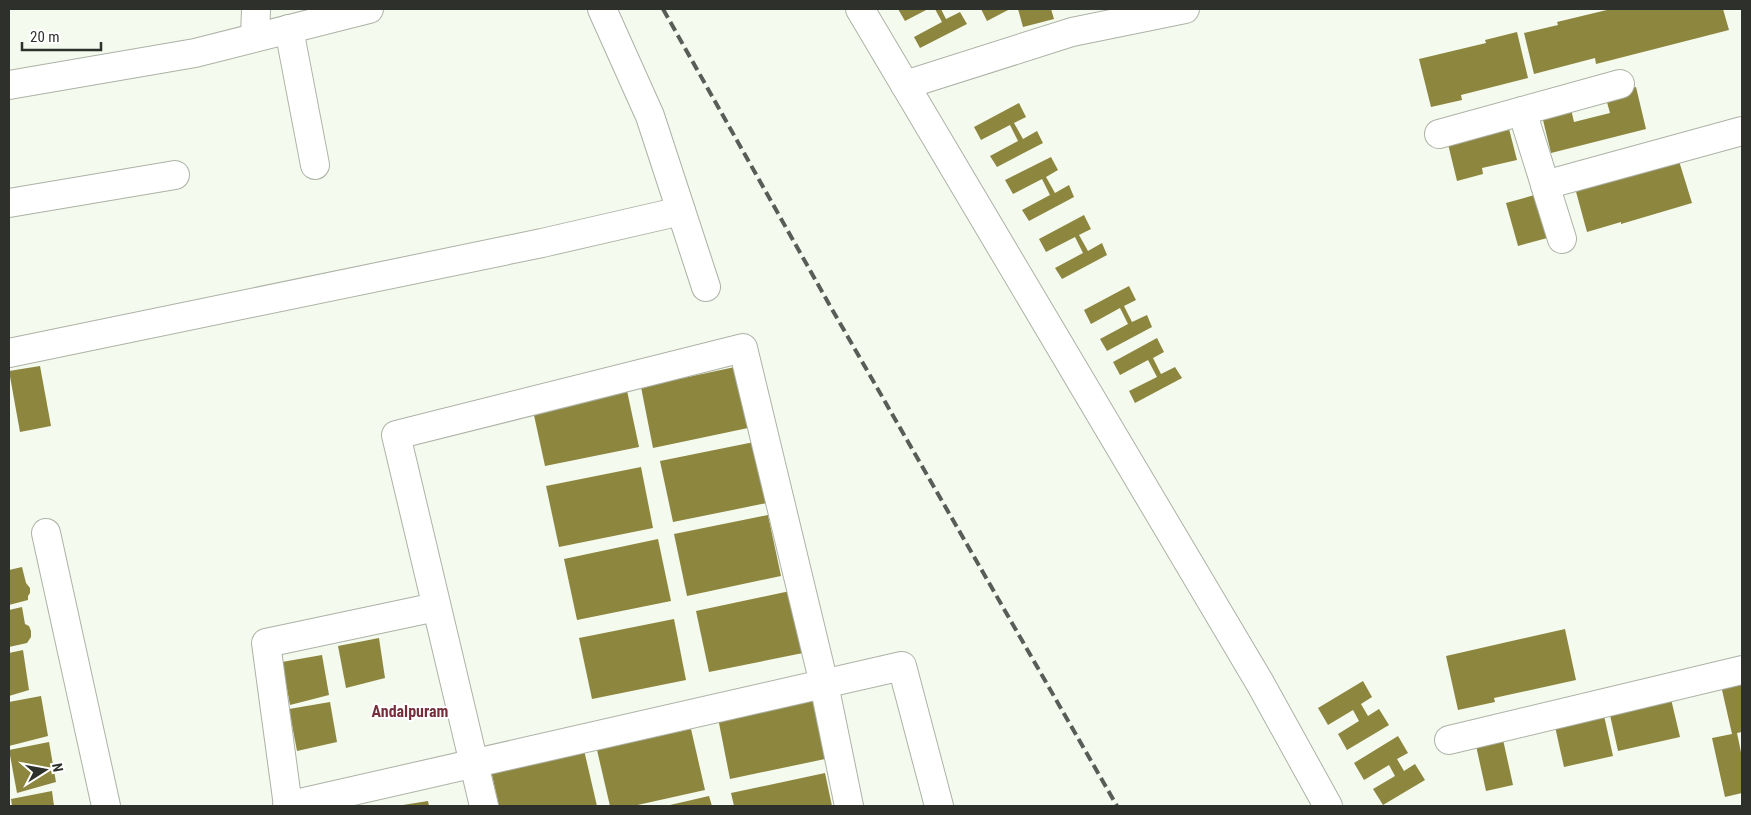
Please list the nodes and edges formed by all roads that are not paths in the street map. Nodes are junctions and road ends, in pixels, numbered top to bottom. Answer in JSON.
{"nodes":[{"id":1,"x":256,"y":9,"type":"edge"},
{"id":2,"x":369,"y":9,"type":"edge"},
{"id":3,"x":602,"y":9,"type":"edge"},
{"id":4,"x":860,"y":9,"type":"edge"},
{"id":5,"x":1185,"y":9,"type":"edge"},
{"id":6,"x":288,"y":29,"type":"junction"},
{"id":7,"x":256,"y":37,"type":"junction"},
{"id":8,"x":1620,"y":84,"type":"dead end"},
{"id":9,"x":9,"y":85,"type":"edge"},
{"id":10,"x":905,"y":85,"type":"junction"},
{"id":11,"x":1522,"y":111,"type":"junction"},
{"id":12,"x":1742,"y":131,"type":"edge"},
{"id":13,"x":1439,"y":134,"type":"dead end"},
{"id":14,"x":315,"y":165,"type":"dead end"},
{"id":15,"x":175,"y":175,"type":"dead end"},
{"id":16,"x":1545,"y":185,"type":"junction"},
{"id":17,"x":9,"y":203,"type":"edge"},
{"id":18,"x":680,"y":211,"type":"junction"},
{"id":19,"x":1562,"y":239,"type":"dead end"},
{"id":20,"x":706,"y":287,"type":"dead end"},
{"id":21,"x":9,"y":353,"type":"edge"},
{"id":22,"x":46,"y":532,"type":"dead end"},
{"id":23,"x":436,"y":607,"type":"junction"},
{"id":24,"x":1742,"y":670,"type":"edge"},
{"id":25,"x":824,"y":684,"type":"junction"},
{"id":26,"x":1449,"y":740,"type":"dead end"},
{"id":27,"x":474,"y":764,"type":"junction"},
{"id":28,"x":106,"y":806,"type":"edge"},
{"id":29,"x":288,"y":806,"type":"edge"},
{"id":30,"x":484,"y":806,"type":"edge"},
{"id":31,"x":849,"y":806,"type":"edge"},
{"id":32,"x":939,"y":806,"type":"edge"},
{"id":33,"x":1328,"y":806,"type":"edge"}],
"edges":[{"from":1,"to":7,"type":"street"},
{"from":2,"to":6,"type":"street"},
{"from":3,"to":18,"type":"street"},
{"from":4,"to":10,"type":"street"},
{"from":5,"to":10,"type":"street"},
{"from":6,"to":7,"type":"street"},
{"from":6,"to":14,"type":"street"},
{"from":7,"to":9,"type":"street"},
{"from":8,"to":11,"type":"street"},
{"from":10,"to":33,"type":"street"},
{"from":11,"to":13,"type":"street"},
{"from":11,"to":16,"type":"street"},
{"from":12,"to":16,"type":"street"},
{"from":15,"to":17,"type":"street"},
{"from":16,"to":19,"type":"street"},
{"from":18,"to":20,"type":"street"},
{"from":18,"to":21,"type":"street"},
{"from":22,"to":28,"type":"street"},
{"from":23,"to":25,"type":"street"},
{"from":23,"to":27,"type":"street"},
{"from":23,"to":29,"type":"street"},
{"from":24,"to":26,"type":"street"},
{"from":25,"to":27,"type":"street"},
{"from":25,"to":31,"type":"street"},
{"from":25,"to":32,"type":"street"},
{"from":27,"to":29,"type":"street"},
{"from":27,"to":30,"type":"street"}]}
